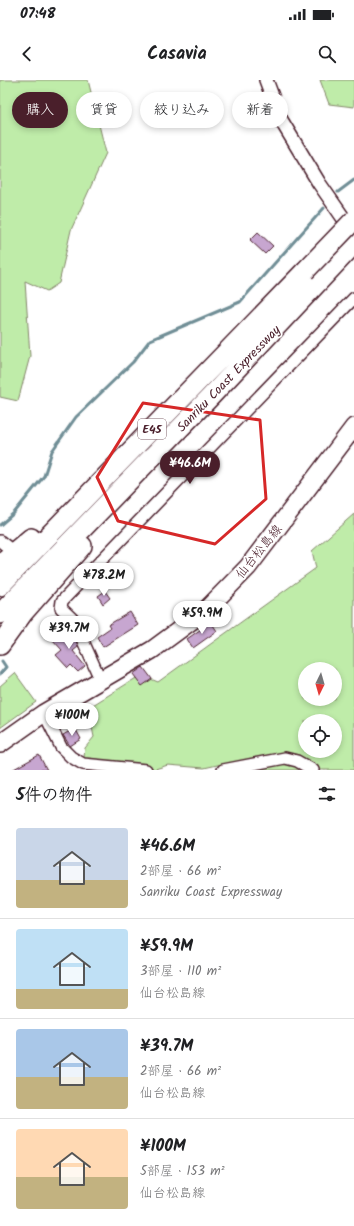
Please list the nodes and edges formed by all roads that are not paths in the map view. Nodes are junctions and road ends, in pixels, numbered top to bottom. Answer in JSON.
{"nodes":[{"id":1,"x":266,"y":80,"type":"edge"},
{"id":2,"x":354,"y":220,"type":"edge"},
{"id":3,"x":354,"y":233,"type":"edge"},
{"id":4,"x":354,"y":244,"type":"edge"},
{"id":5,"x":310,"y":279,"type":"junction"},
{"id":6,"x":354,"y":298,"type":"edge"},
{"id":7,"x":211,"y":396,"type":"junction"},
{"id":8,"x":354,"y":427,"type":"edge"},
{"id":9,"x":113,"y":468,"type":"junction"},
{"id":10,"x":0,"y":541,"type":"edge"},
{"id":11,"x":5,"y":557,"type":"edge"},
{"id":12,"x":0,"y":586,"type":"edge"},
{"id":13,"x":55,"y":590,"type":"dead end"},
{"id":14,"x":64,"y":599,"type":"junction"},
{"id":15,"x":0,"y":614,"type":"edge"},
{"id":16,"x":0,"y":645,"type":"edge"},
{"id":17,"x":101,"y":681,"type":"junction"},
{"id":18,"x":44,"y":713,"type":"junction"},
{"id":19,"x":0,"y":744,"type":"edge"},
{"id":20,"x":146,"y":770,"type":"edge"},
{"id":21,"x":223,"y":770,"type":"edge"},
{"id":22,"x":313,"y":770,"type":"edge"}],
"edges":[{"from":1,"to":3,"type":"street"},
{"from":2,"to":5,"type":"highway","name":"Sanriku Coast Expressway","number":"E45","bridge":true},
{"from":4,"to":5,"type":"highway","name":"Sanriku Coast Expressway","number":"E45"},
{"from":5,"to":7,"type":"highway","name":"Sanriku Coast Expressway","number":"E45"},
{"from":5,"to":9,"type":"highway","name":"Sanriku Coast Expressway","number":"E45"},
{"from":6,"to":14,"type":"street"},
{"from":7,"to":15,"type":"highway","name":"Sanriku Coast Expressway","number":"E45"},
{"from":7,"to":16,"type":"highway"},
{"from":8,"to":17,"type":"main road","name":"仙台松島線"},
{"from":9,"to":11,"type":"highway"},
{"from":9,"to":12,"type":"highway","name":"Sanriku Coast Expressway","number":"E45"},
{"from":10,"to":11,"type":"street"},
{"from":13,"to":14,"type":"street"},
{"from":14,"to":17,"type":"street"},
{"from":17,"to":18,"type":"main road","name":"仙台松島線"},
{"from":18,"to":19,"type":"main road","name":"仙台松島線"},
{"from":18,"to":20,"type":"street"},
{"from":21,"to":22,"type":"street"}]}
